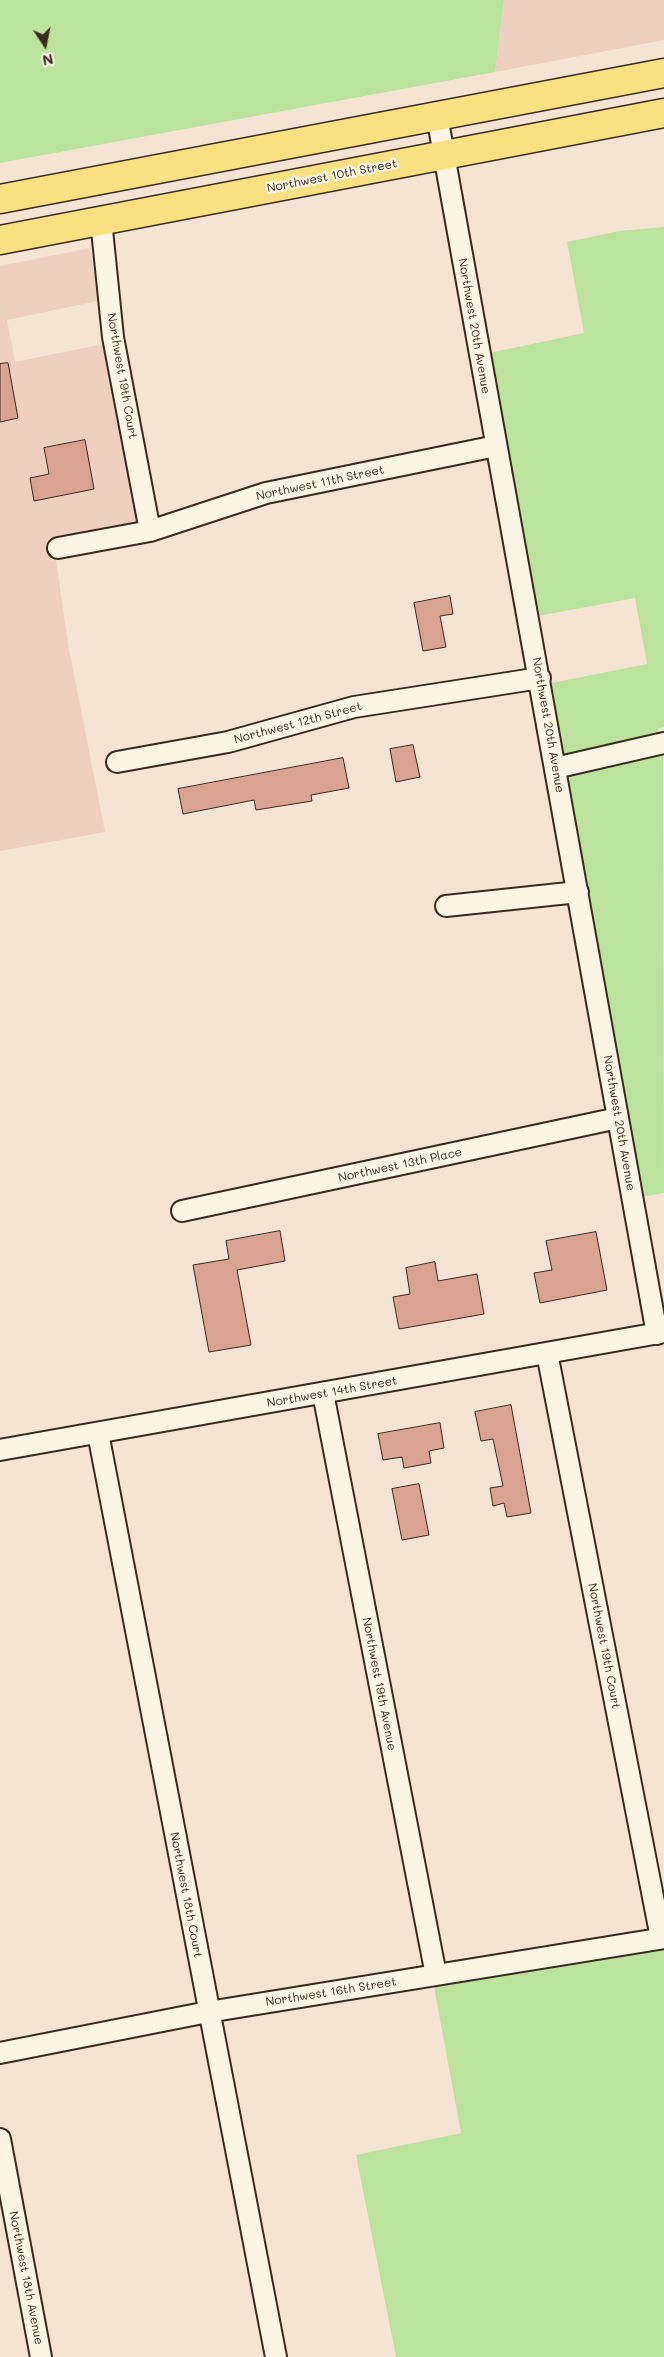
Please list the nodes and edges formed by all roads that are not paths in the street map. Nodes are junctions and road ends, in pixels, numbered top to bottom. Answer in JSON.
{"nodes":[{"id":1,"x":664,"y":73,"type":"edge"},
{"id":2,"x":664,"y":113,"type":"edge"},
{"id":3,"x":437,"y":116,"type":"junction"},
{"id":4,"x":444,"y":154,"type":"junction"},
{"id":5,"x":0,"y":199,"type":"edge"},
{"id":6,"x":101,"y":220,"type":"junction"},
{"id":7,"x":0,"y":240,"type":"edge"},
{"id":8,"x":496,"y":446,"type":"junction"},
{"id":9,"x":150,"y":531,"type":"junction"},
{"id":10,"x":58,"y":548,"type":"dead end"},
{"id":11,"x":540,"y":678,"type":"junction"},
{"id":12,"x":664,"y":743,"type":"edge"},
{"id":13,"x":117,"y":762,"type":"dead end"},
{"id":14,"x":555,"y":768,"type":"junction"},
{"id":15,"x":578,"y":892,"type":"junction"},
{"id":16,"x":446,"y":906,"type":"dead end"},
{"id":17,"x":618,"y":1118,"type":"junction"},
{"id":18,"x":182,"y":1212,"type":"dead end"},
{"id":19,"x":661,"y":1333,"type":"edge"},
{"id":20,"x":547,"y":1353,"type":"junction"},
{"id":21,"x":323,"y":1393,"type":"junction"},
{"id":22,"x":98,"y":1433,"type":"junction"},
{"id":23,"x":0,"y":1450,"type":"edge"},
{"id":24,"x":663,"y":1938,"type":"edge"},
{"id":25,"x":436,"y":1975,"type":"junction"},
{"id":26,"x":208,"y":2012,"type":"junction"},
{"id":27,"x":0,"y":2053,"type":"edge"},
{"id":28,"x":0,"y":2139,"type":"edge"},
{"id":29,"x":41,"y":2357,"type":"edge"},
{"id":30,"x":276,"y":2357,"type":"edge"}],
"edges":[{"from":1,"to":3,"type":"highway"},
{"from":2,"to":4,"type":"highway","name":"Northwest 10th Street"},
{"from":3,"to":4,"type":"street","name":"Northwest 20th Avenue"},
{"from":3,"to":5,"type":"highway"},
{"from":4,"to":6,"type":"highway","name":"Northwest 10th Street"},
{"from":4,"to":8,"type":"street","name":"Northwest 20th Avenue"},
{"from":6,"to":7,"type":"highway","name":"Northwest 10th Street"},
{"from":6,"to":9,"type":"street","name":"Northwest 19th Court"},
{"from":8,"to":9,"type":"street","name":"Northwest 11th Street"},
{"from":8,"to":11,"type":"street","name":"Northwest 20th Avenue"},
{"from":9,"to":10,"type":"street","name":"Northwest 11th Street"},
{"from":11,"to":13,"type":"street","name":"Northwest 12th Street"},
{"from":11,"to":14,"type":"street","name":"Northwest 20th Avenue"},
{"from":12,"to":14,"type":"street"},
{"from":14,"to":15,"type":"street","name":"Northwest 20th Avenue"},
{"from":15,"to":16,"type":"street"},
{"from":15,"to":17,"type":"street","name":"Northwest 20th Avenue"},
{"from":17,"to":18,"type":"street","name":"Northwest 13th Place"},
{"from":17,"to":19,"type":"street","name":"Northwest 20th Avenue"},
{"from":19,"to":20,"type":"street","name":"Northwest 14th Street"},
{"from":20,"to":21,"type":"street","name":"Northwest 14th Street"},
{"from":20,"to":24,"type":"street","name":"Northwest 19th Court"},
{"from":21,"to":22,"type":"street","name":"Northwest 14th Street"},
{"from":21,"to":25,"type":"street","name":"Northwest 19th Avenue"},
{"from":22,"to":23,"type":"street","name":"Northwest 14th Street"},
{"from":22,"to":26,"type":"street","name":"Northwest 18th Court"},
{"from":24,"to":25,"type":"street","name":"Northwest 16th Street"},
{"from":25,"to":26,"type":"street","name":"Northwest 16th Street"},
{"from":26,"to":27,"type":"street","name":"Northwest 16th Street"},
{"from":26,"to":30,"type":"street","name":"Northwest 18th Court"},
{"from":28,"to":29,"type":"street","name":"Northwest 18th Avenue"}]}
